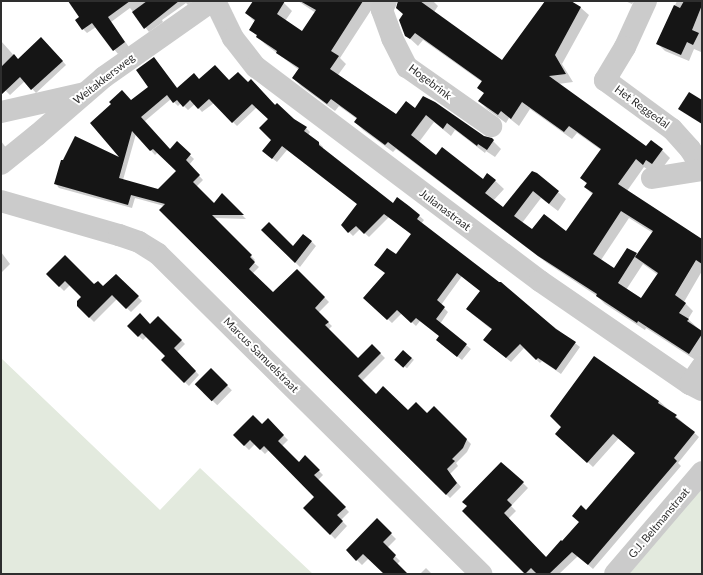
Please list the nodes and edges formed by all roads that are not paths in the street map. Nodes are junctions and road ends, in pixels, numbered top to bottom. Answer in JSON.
{"nodes":[{"id":1,"x":214,"y":1,"type":"edge"},
{"id":2,"x":386,"y":1,"type":"edge"},
{"id":3,"x":646,"y":1,"type":"edge"},
{"id":4,"x":86,"y":93,"type":"junction"},
{"id":5,"x":1,"y":112,"type":"edge"},
{"id":6,"x":492,"y":126,"type":"dead end"},
{"id":7,"x":1,"y":164,"type":"edge"},
{"id":8,"x":702,"y":169,"type":"edge"},
{"id":9,"x":652,"y":178,"type":"dead end"},
{"id":10,"x":1,"y":201,"type":"edge"},
{"id":11,"x":698,"y":380,"type":"edge"},
{"id":12,"x":702,"y":472,"type":"edge"},
{"id":13,"x":481,"y":574,"type":"edge"},
{"id":14,"x":615,"y":574,"type":"edge"}],
"edges":[{"from":1,"to":4,"type":"street","name":"Weitakkersweg"},
{"from":1,"to":11,"type":"street","name":"Julianastraat"},
{"from":2,"to":6,"type":"street","name":"Hogebrink"},
{"from":3,"to":8,"type":"street","name":"Het Reggedal"},
{"from":4,"to":5,"type":"street"},
{"from":4,"to":7,"type":"street","name":"Weitakkersweg"},
{"from":8,"to":9,"type":"street","name":"Het Reggedal"},
{"from":10,"to":13,"type":"street","name":"Marcus Samuelstraat"},
{"from":12,"to":14,"type":"street","name":"G.J. Beltmanstraat"}]}
